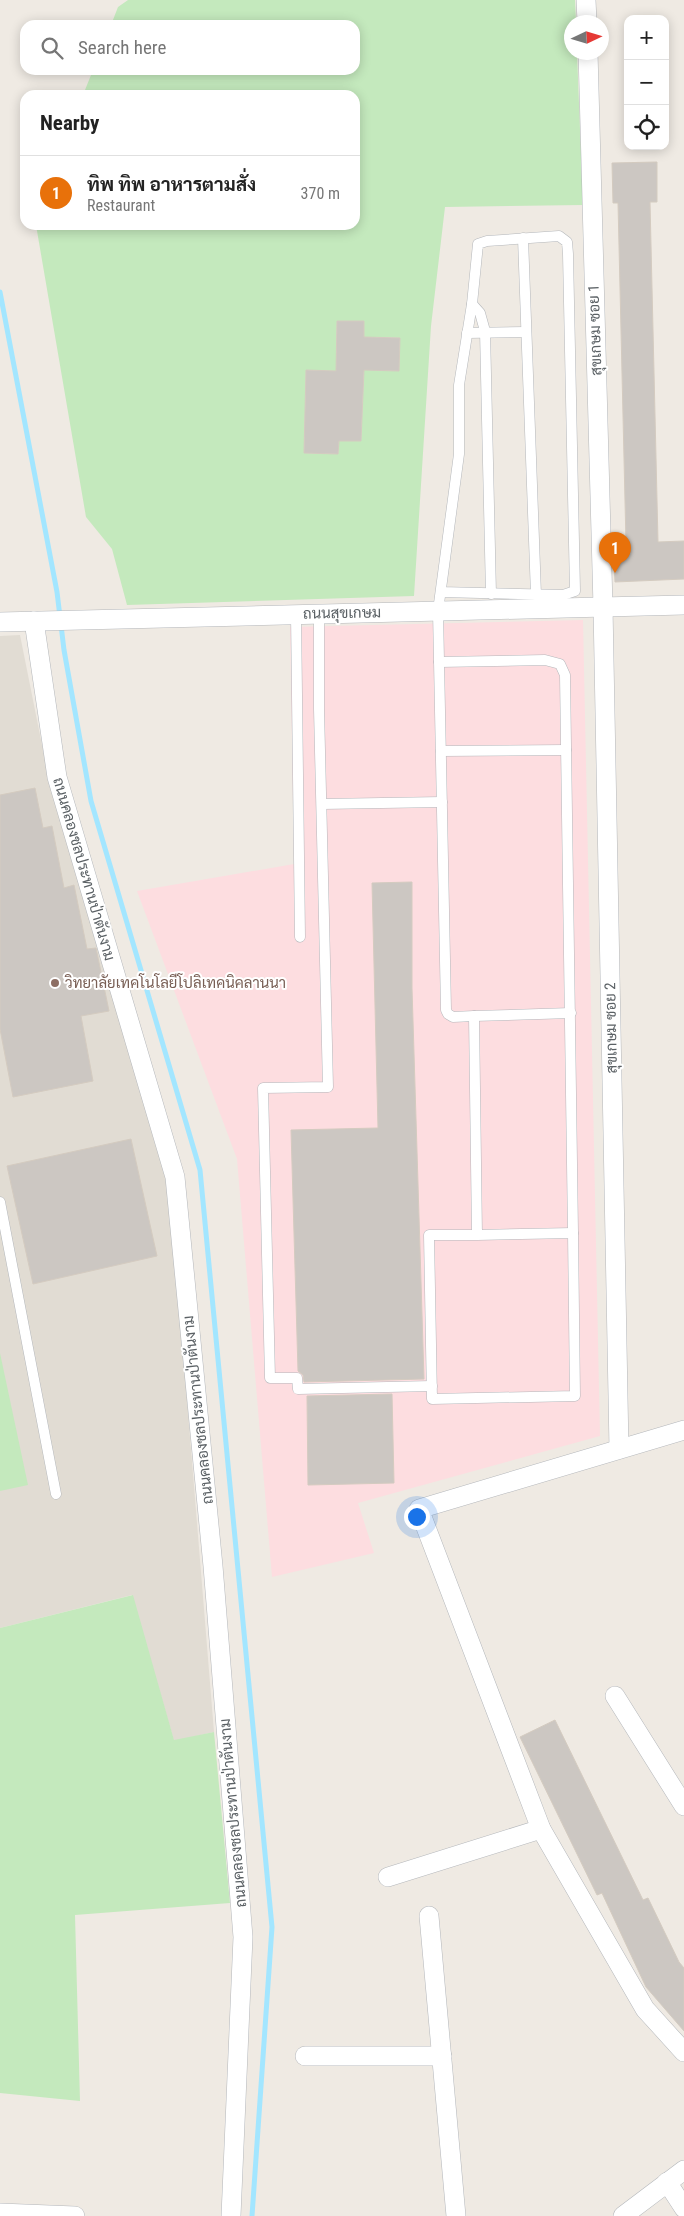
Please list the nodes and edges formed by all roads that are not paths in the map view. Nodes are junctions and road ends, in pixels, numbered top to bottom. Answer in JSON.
{"nodes":[{"id":1,"x":586,"y":0,"type":"edge"},
{"id":2,"x":587,"y":15,"type":"edge"},
{"id":3,"x":588,"y":60,"type":"edge"},
{"id":4,"x":523,"y":238,"type":"junction"},
{"id":5,"x":472,"y":304,"type":"junction"},
{"id":6,"x":485,"y":331,"type":"junction"},
{"id":7,"x":467,"y":332,"type":"junction"},
{"id":8,"x":526,"y":332,"type":"junction"},
{"id":9,"x":441,"y":592,"type":"junction"},
{"id":10,"x":491,"y":594,"type":"junction"},
{"id":11,"x":536,"y":595,"type":"junction"},
{"id":12,"x":684,"y":605,"type":"edge"},
{"id":13,"x":603,"y":607,"type":"junction"},
{"id":14,"x":438,"y":611,"type":"junction"},
{"id":15,"x":318,"y":613,"type":"junction"},
{"id":16,"x":296,"y":614,"type":"junction"},
{"id":17,"x":34,"y":621,"type":"junction"},
{"id":18,"x":0,"y":622,"type":"edge"},
{"id":19,"x":439,"y":662,"type":"junction"},
{"id":20,"x":441,"y":750,"type":"junction"},
{"id":21,"x":566,"y":750,"type":"junction"},
{"id":22,"x":442,"y":802,"type":"junction"},
{"id":23,"x":322,"y":804,"type":"junction"},
{"id":24,"x":300,"y":937,"type":"dead end"},
{"id":25,"x":570,"y":1012,"type":"junction"},
{"id":26,"x":474,"y":1016,"type":"junction"},
{"id":27,"x":0,"y":1202,"type":"edge"},
{"id":28,"x":573,"y":1233,"type":"junction"},
{"id":29,"x":477,"y":1235,"type":"junction"},
{"id":30,"x":432,"y":1386,"type":"junction"},
{"id":31,"x":684,"y":1430,"type":"edge"},
{"id":32,"x":618,"y":1450,"type":"junction"},
{"id":33,"x":56,"y":1494,"type":"dead end"},
{"id":34,"x":615,"y":1696,"type":"dead end"},
{"id":35,"x":684,"y":1806,"type":"edge"},
{"id":36,"x":541,"y":1829,"type":"junction"},
{"id":37,"x":388,"y":1877,"type":"dead end"},
{"id":38,"x":430,"y":1916,"type":"dead end"},
{"id":39,"x":684,"y":2052,"type":"edge"},
{"id":40,"x":305,"y":2056,"type":"dead end"},
{"id":41,"x":442,"y":2056,"type":"junction"},
{"id":42,"x":684,"y":2170,"type":"edge"},
{"id":43,"x":667,"y":2182,"type":"junction"},
{"id":44,"x":684,"y":2208,"type":"edge"},
{"id":45,"x":0,"y":2213,"type":"edge"},
{"id":46,"x":75,"y":2216,"type":"edge"},
{"id":47,"x":231,"y":2216,"type":"edge"},
{"id":48,"x":456,"y":2216,"type":"edge"},
{"id":49,"x":624,"y":2216,"type":"edge"}],
"edges":[{"from":1,"to":2,"type":"street"},
{"from":3,"to":13,"type":"street","name":"สุขเกษม ซอย 1"},
{"from":4,"to":5,"type":"lane"},
{"from":4,"to":8,"type":"lane"},
{"from":4,"to":11,"type":"lane"},
{"from":5,"to":6,"type":"lane"},
{"from":5,"to":7,"type":"lane"},
{"from":6,"to":7,"type":"lane"},
{"from":6,"to":8,"type":"lane"},
{"from":6,"to":10,"type":"lane"},
{"from":7,"to":9,"type":"lane"},
{"from":8,"to":11,"type":"lane"},
{"from":9,"to":10,"type":"lane"},
{"from":9,"to":14,"type":"lane"},
{"from":10,"to":11,"type":"lane"},
{"from":12,"to":13,"type":"street","name":"ถนนสุขเกษม"},
{"from":13,"to":14,"type":"street","name":"ถนนสุขเกษม"},
{"from":13,"to":32,"type":"street","name":"สุขเกษม ซอย 2"},
{"from":14,"to":15,"type":"street","name":"ถนนสุขเกษม"},
{"from":14,"to":19,"type":"lane"},
{"from":15,"to":16,"type":"street","name":"ถนนสุขเกษม"},
{"from":15,"to":23,"type":"lane"},
{"from":16,"to":17,"type":"street","name":"ถนนสุขเกษม"},
{"from":16,"to":24,"type":"lane"},
{"from":17,"to":18,"type":"street","name":"ถนนสุขเกษม"},
{"from":17,"to":47,"type":"street","name":"ถนนคลองชลประทานป่าตันงาม"},
{"from":19,"to":20,"type":"lane"},
{"from":19,"to":21,"type":"lane"},
{"from":20,"to":21,"type":"lane"},
{"from":20,"to":22,"type":"lane"},
{"from":21,"to":25,"type":"lane"},
{"from":22,"to":23,"type":"lane"},
{"from":22,"to":26,"type":"lane"},
{"from":23,"to":30,"type":"lane"},
{"from":25,"to":26,"type":"lane"},
{"from":25,"to":28,"type":"lane"},
{"from":26,"to":29,"type":"lane"},
{"from":27,"to":33,"type":"lane"},
{"from":28,"to":29,"type":"lane"},
{"from":28,"to":30,"type":"lane"},
{"from":29,"to":30,"type":"lane"},
{"from":31,"to":32,"type":"street"},
{"from":32,"to":36,"type":"street"},
{"from":34,"to":35,"type":"street"},
{"from":36,"to":37,"type":"street"},
{"from":36,"to":39,"type":"street"},
{"from":38,"to":41,"type":"street"},
{"from":40,"to":41,"type":"street"},
{"from":41,"to":48,"type":"street"},
{"from":42,"to":43,"type":"street"},
{"from":43,"to":44,"type":"street"},
{"from":43,"to":49,"type":"street"},
{"from":45,"to":46,"type":"street"}]}
